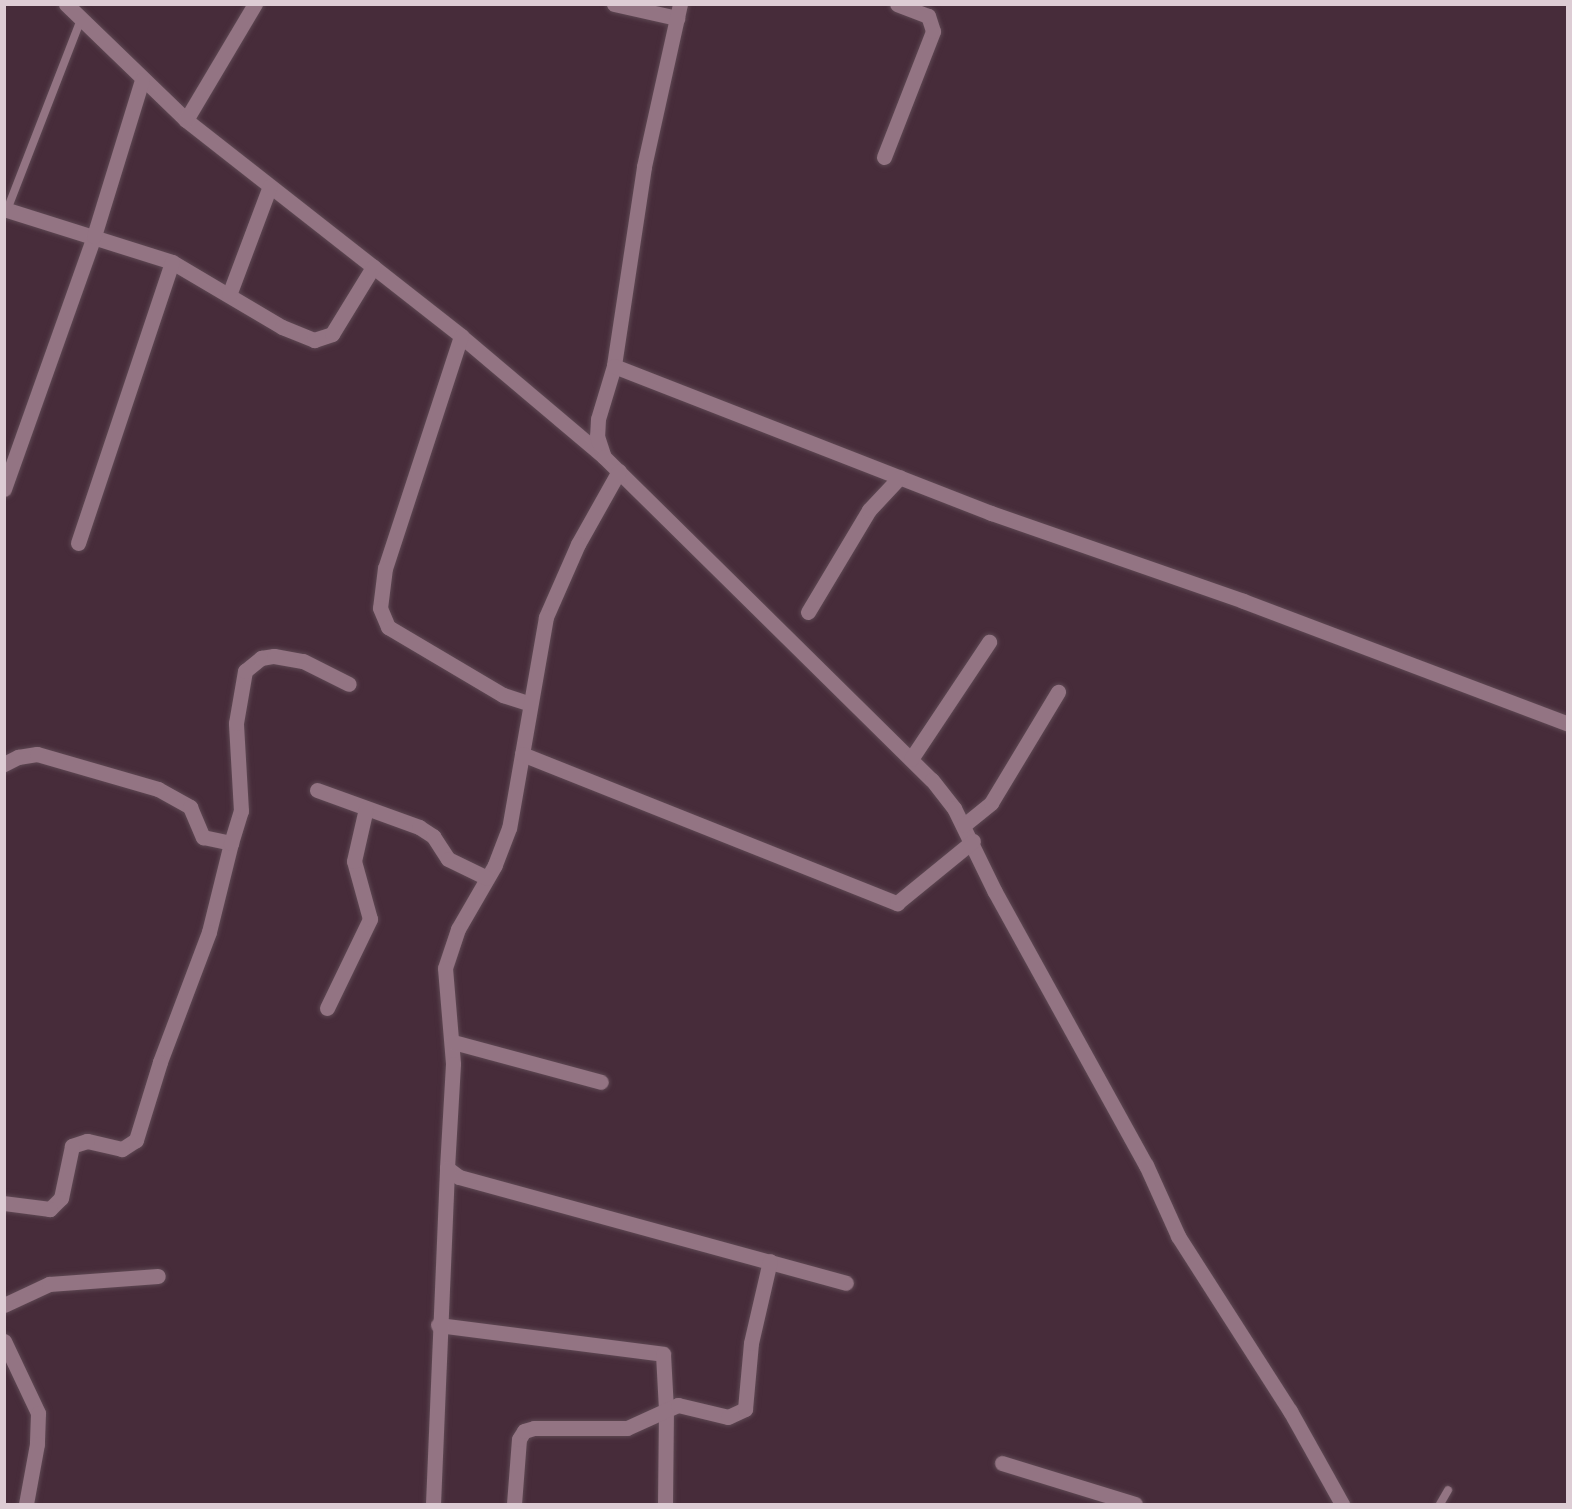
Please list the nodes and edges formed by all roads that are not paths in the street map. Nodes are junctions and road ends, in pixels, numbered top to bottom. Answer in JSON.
{"nodes":[{"id":1,"x":66,"y":4,"type":"edge"},
{"id":2,"x":255,"y":4,"type":"edge"},
{"id":3,"x":614,"y":4,"type":"edge"},
{"id":4,"x":897,"y":4,"type":"edge"},
{"id":5,"x":679,"y":11,"type":"edge"},
{"id":6,"x":81,"y":20,"type":"junction"},
{"id":7,"x":142,"y":80,"type":"junction"},
{"id":8,"x":186,"y":120,"type":"junction"},
{"id":9,"x":884,"y":157,"type":"dead end"},
{"id":10,"x":270,"y":186,"type":"junction"},
{"id":11,"x":6,"y":210,"type":"edge"},
{"id":12,"x":94,"y":236,"type":"junction"},
{"id":13,"x":172,"y":262,"type":"junction"},
{"id":14,"x":373,"y":267,"type":"junction"},
{"id":15,"x":229,"y":295,"type":"junction"},
{"id":16,"x":461,"y":336,"type":"junction"},
{"id":17,"x":614,"y":366,"type":"junction"},
{"id":18,"x":604,"y":457,"type":"junction"},
{"id":19,"x":619,"y":471,"type":"junction"},
{"id":20,"x":900,"y":477,"type":"junction"},
{"id":21,"x":4,"y":489,"type":"edge"},
{"id":22,"x":78,"y":543,"type":"dead end"},
{"id":23,"x":808,"y":612,"type":"dead end"},
{"id":24,"x":989,"y":642,"type":"dead end"},
{"id":25,"x":349,"y":684,"type":"dead end"},
{"id":26,"x":1058,"y":692,"type":"dead end"},
{"id":27,"x":530,"y":704,"type":"junction"},
{"id":28,"x":1568,"y":724,"type":"edge"},
{"id":29,"x":522,"y":754,"type":"junction"},
{"id":30,"x":911,"y":759,"type":"junction"},
{"id":31,"x":4,"y":764,"type":"edge"},
{"id":32,"x":317,"y":790,"type":"dead end"},
{"id":33,"x":366,"y":808,"type":"junction"},
{"id":34,"x":964,"y":825,"type":"junction"},
{"id":35,"x":973,"y":841,"type":"junction"},
{"id":36,"x":231,"y":843,"type":"junction"},
{"id":37,"x":488,"y":879,"type":"junction"},
{"id":38,"x":327,"y":1008,"type":"dead end"},
{"id":39,"x":453,"y":1042,"type":"junction"},
{"id":40,"x":601,"y":1082,"type":"dead end"},
{"id":41,"x":447,"y":1168,"type":"junction"},
{"id":42,"x":4,"y":1203,"type":"edge"},
{"id":43,"x":770,"y":1261,"type":"junction"},
{"id":44,"x":158,"y":1276,"type":"dead end"},
{"id":45,"x":846,"y":1283,"type":"dead end"},
{"id":46,"x":4,"y":1305,"type":"edge"},
{"id":47,"x":438,"y":1325,"type":"junction"},
{"id":48,"x":4,"y":1341,"type":"edge"},
{"id":49,"x":666,"y":1409,"type":"junction"},
{"id":50,"x":1002,"y":1463,"type":"dead end"},
{"id":51,"x":1448,"y":1490,"type":"dead end"},
{"id":52,"x":26,"y":1504,"type":"edge"},
{"id":53,"x":433,"y":1504,"type":"edge"},
{"id":54,"x":514,"y":1504,"type":"edge"},
{"id":55,"x":664,"y":1504,"type":"edge"},
{"id":56,"x":1135,"y":1504,"type":"edge"},
{"id":57,"x":1342,"y":1504,"type":"edge"},
{"id":58,"x":1440,"y":1504,"type":"edge"}],
"edges":[{"from":1,"to":6,"type":"street"},
{"from":2,"to":8,"type":"street"},
{"from":3,"to":5,"type":"street"},
{"from":4,"to":9,"type":"street"},
{"from":5,"to":17,"type":"street"},
{"from":6,"to":7,"type":"street"},
{"from":6,"to":11,"type":"lane"},
{"from":7,"to":8,"type":"street"},
{"from":7,"to":12,"type":"street"},
{"from":8,"to":10,"type":"street"},
{"from":10,"to":14,"type":"street"},
{"from":10,"to":15,"type":"street"},
{"from":11,"to":12,"type":"street"},
{"from":12,"to":13,"type":"street"},
{"from":12,"to":21,"type":"street"},
{"from":13,"to":15,"type":"street"},
{"from":13,"to":22,"type":"street"},
{"from":14,"to":15,"type":"street"},
{"from":14,"to":16,"type":"street"},
{"from":16,"to":18,"type":"street"},
{"from":16,"to":27,"type":"street"},
{"from":17,"to":18,"type":"street"},
{"from":17,"to":20,"type":"street"},
{"from":18,"to":19,"type":"street"},
{"from":19,"to":27,"type":"street"},
{"from":19,"to":30,"type":"street"},
{"from":20,"to":23,"type":"street"},
{"from":20,"to":28,"type":"street"},
{"from":24,"to":30,"type":"street"},
{"from":25,"to":36,"type":"street"},
{"from":26,"to":34,"type":"street"},
{"from":27,"to":29,"type":"street"},
{"from":29,"to":35,"type":"street"},
{"from":29,"to":37,"type":"street"},
{"from":30,"to":34,"type":"street"},
{"from":31,"to":36,"type":"street"},
{"from":32,"to":33,"type":"street"},
{"from":33,"to":37,"type":"street"},
{"from":33,"to":38,"type":"street"},
{"from":34,"to":35,"type":"street"},
{"from":35,"to":57,"type":"street"},
{"from":36,"to":42,"type":"street"},
{"from":37,"to":39,"type":"street"},
{"from":39,"to":40,"type":"street"},
{"from":39,"to":41,"type":"street"},
{"from":41,"to":43,"type":"street"},
{"from":41,"to":47,"type":"street"},
{"from":43,"to":45,"type":"street"},
{"from":43,"to":49,"type":"street"},
{"from":44,"to":46,"type":"street"},
{"from":47,"to":49,"type":"street"},
{"from":47,"to":53,"type":"street"},
{"from":48,"to":52,"type":"street"},
{"from":49,"to":54,"type":"street"},
{"from":49,"to":55,"type":"street"},
{"from":50,"to":56,"type":"street"},
{"from":51,"to":58,"type":"lane"}]}
